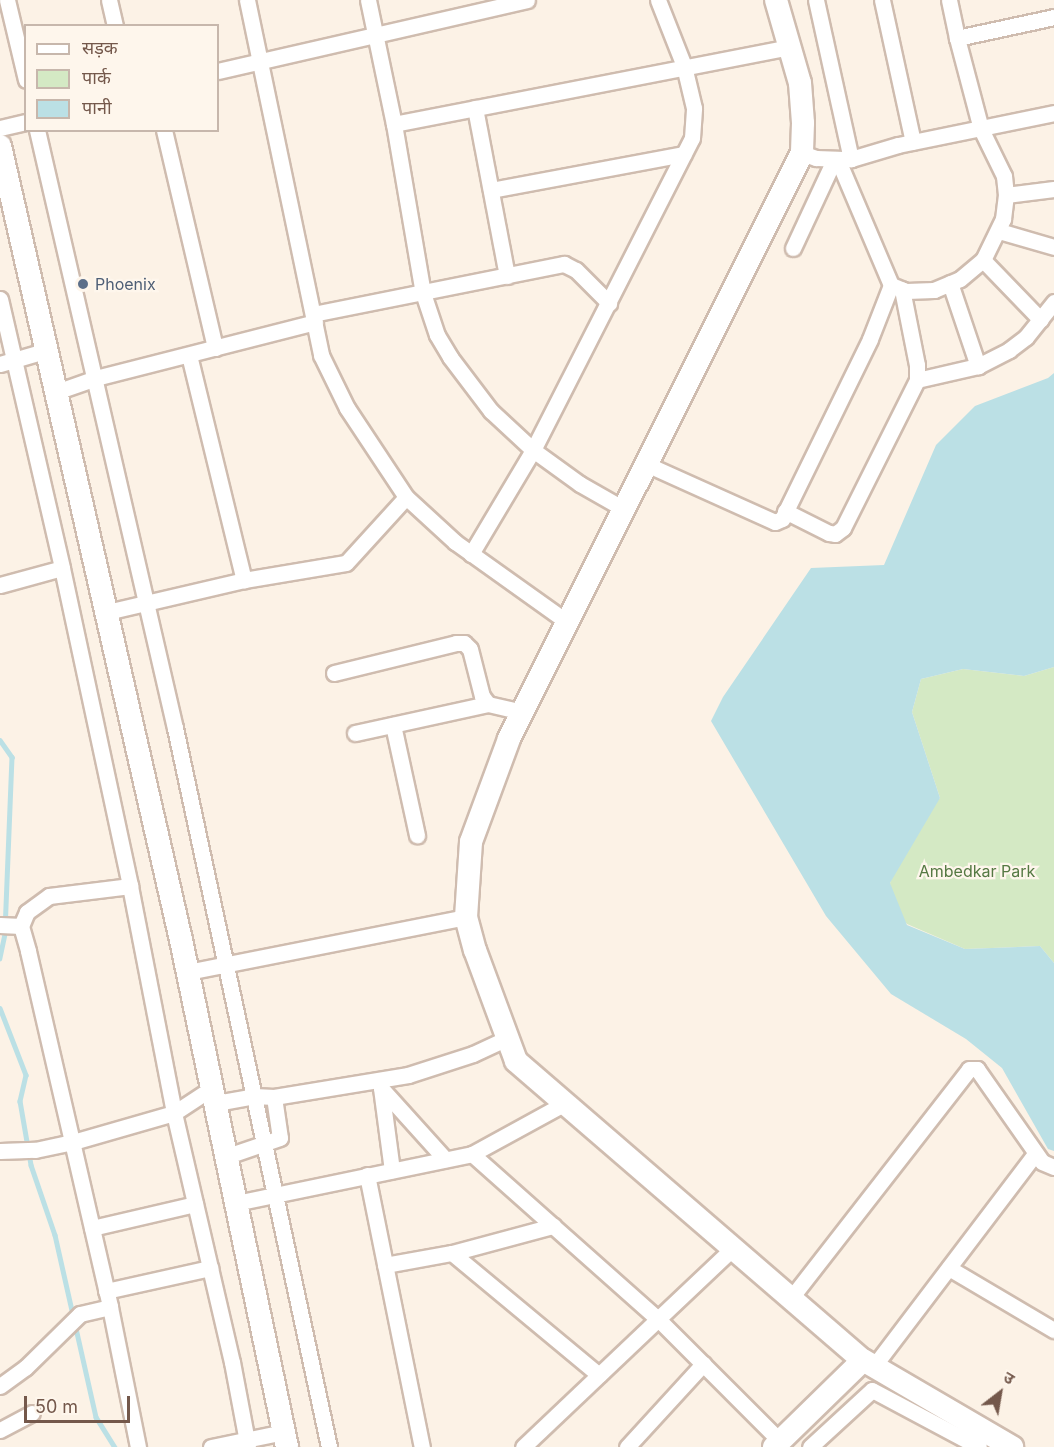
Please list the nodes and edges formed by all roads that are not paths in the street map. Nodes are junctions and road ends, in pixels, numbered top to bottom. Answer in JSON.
{"nodes":[{"id":1,"x":7,"y":0,"type":"edge"},
{"id":2,"x":109,"y":0,"type":"edge"},
{"id":3,"x":247,"y":0,"type":"edge"},
{"id":4,"x":368,"y":0,"type":"edge"},
{"id":5,"x":527,"y":0,"type":"edge"},
{"id":6,"x":658,"y":0,"type":"edge"},
{"id":7,"x":776,"y":0,"type":"edge"},
{"id":8,"x":816,"y":0,"type":"edge"},
{"id":9,"x":882,"y":0,"type":"edge"},
{"id":10,"x":949,"y":0,"type":"edge"},
{"id":11,"x":1054,"y":17,"type":"edge"},
{"id":12,"x":115,"y":24,"type":"edge"},
{"id":13,"x":375,"y":34,"type":"junction"},
{"id":14,"x":957,"y":38,"type":"junction"},
{"id":15,"x":790,"y":47,"type":"junction"},
{"id":16,"x":261,"y":59,"type":"junction"},
{"id":17,"x":684,"y":66,"type":"junction"},
{"id":18,"x":219,"y":71,"type":"edge"},
{"id":19,"x":24,"y":72,"type":"edge"},
{"id":20,"x":475,"y":108,"type":"junction"},
{"id":21,"x":1054,"y":113,"type":"edge"},
{"id":22,"x":24,"y":122,"type":"edge"},
{"id":23,"x":394,"y":124,"type":"junction"},
{"id":24,"x":0,"y":128,"type":"edge"},
{"id":25,"x":981,"y":129,"type":"junction"},
{"id":26,"x":37,"y":132,"type":"edge"},
{"id":27,"x":164,"y":132,"type":"edge"},
{"id":28,"x":913,"y":142,"type":"junction"},
{"id":29,"x":0,"y":146,"type":"edge"},
{"id":30,"x":802,"y":153,"type":"junction"},
{"id":31,"x":684,"y":154,"type":"junction"},
{"id":32,"x":841,"y":160,"type":"junction"},
{"id":33,"x":1054,"y":189,"type":"edge"},
{"id":34,"x":491,"y":190,"type":"junction"},
{"id":35,"x":1006,"y":195,"type":"junction"},
{"id":36,"x":999,"y":231,"type":"junction"},
{"id":37,"x":1054,"y":247,"type":"edge"},
{"id":38,"x":793,"y":248,"type":"dead end"},
{"id":39,"x":983,"y":260,"type":"junction"},
{"id":40,"x":507,"y":276,"type":"junction"},
{"id":41,"x":950,"y":283,"type":"junction"},
{"id":42,"x":896,"y":287,"type":"junction"},
{"id":43,"x":423,"y":293,"type":"junction"},
{"id":44,"x":0,"y":299,"type":"edge"},
{"id":45,"x":1054,"y":302,"type":"edge"},
{"id":46,"x":609,"y":303,"type":"junction"},
{"id":47,"x":314,"y":318,"type":"junction"},
{"id":48,"x":1041,"y":320,"type":"junction"},
{"id":49,"x":215,"y":348,"type":"junction"},
{"id":50,"x":48,"y":350,"type":"junction"},
{"id":51,"x":189,"y":354,"type":"junction"},
{"id":52,"x":7,"y":362,"type":"edge"},
{"id":53,"x":978,"y":366,"type":"junction"},
{"id":54,"x":96,"y":378,"type":"junction"},
{"id":55,"x":917,"y":380,"type":"junction"},
{"id":56,"x":56,"y":392,"type":"junction"},
{"id":57,"x":533,"y":450,"type":"junction"},
{"id":58,"x":646,"y":464,"type":"junction"},
{"id":59,"x":406,"y":497,"type":"junction"},
{"id":60,"x":624,"y":509,"type":"junction"},
{"id":61,"x":785,"y":511,"type":"junction"},
{"id":62,"x":471,"y":554,"type":"junction"},
{"id":63,"x":62,"y":568,"type":"junction"},
{"id":64,"x":244,"y":580,"type":"junction"},
{"id":65,"x":0,"y":585,"type":"edge"},
{"id":66,"x":147,"y":602,"type":"junction"},
{"id":67,"x":106,"y":612,"type":"junction"},
{"id":68,"x":567,"y":622,"type":"junction"},
{"id":69,"x":334,"y":673,"type":"dead end"},
{"id":70,"x":488,"y":704,"type":"junction"},
{"id":71,"x":522,"y":712,"type":"junction"},
{"id":72,"x":393,"y":725,"type":"junction"},
{"id":73,"x":356,"y":733,"type":"dead end"},
{"id":74,"x":417,"y":835,"type":"dead end"},
{"id":75,"x":130,"y":886,"type":"junction"},
{"id":76,"x":466,"y":917,"type":"junction"},
{"id":77,"x":11,"y":925,"type":"edge"},
{"id":78,"x":226,"y":965,"type":"junction"},
{"id":79,"x":188,"y":972,"type":"junction"},
{"id":80,"x":508,"y":1038,"type":"junction"},
{"id":81,"x":381,"y":1084,"type":"junction"},
{"id":82,"x":214,"y":1096,"type":"junction"},
{"id":83,"x":254,"y":1096,"type":"junction"},
{"id":84,"x":273,"y":1097,"type":"junction"},
{"id":85,"x":565,"y":1103,"type":"junction"},
{"id":86,"x":174,"y":1113,"type":"junction"},
{"id":87,"x":73,"y":1142,"type":"junction"},
{"id":88,"x":264,"y":1142,"type":"junction"},
{"id":89,"x":7,"y":1152,"type":"edge"},
{"id":90,"x":472,"y":1154,"type":"junction"},
{"id":91,"x":1035,"y":1154,"type":"junction"},
{"id":92,"x":226,"y":1156,"type":"junction"},
{"id":93,"x":445,"y":1159,"type":"junction"},
{"id":94,"x":1054,"y":1167,"type":"edge"},
{"id":95,"x":392,"y":1170,"type":"junction"},
{"id":96,"x":367,"y":1175,"type":"junction"},
{"id":97,"x":275,"y":1194,"type":"junction"},
{"id":98,"x":236,"y":1203,"type":"junction"},
{"id":99,"x":195,"y":1204,"type":"junction"},
{"id":100,"x":553,"y":1226,"type":"junction"},
{"id":101,"x":92,"y":1228,"type":"junction"},
{"id":102,"x":733,"y":1248,"type":"junction"},
{"id":103,"x":452,"y":1253,"type":"junction"},
{"id":104,"x":385,"y":1265,"type":"junction"},
{"id":105,"x":210,"y":1268,"type":"junction"},
{"id":106,"x":949,"y":1268,"type":"junction"},
{"id":107,"x":106,"y":1291,"type":"junction"},
{"id":108,"x":791,"y":1298,"type":"junction"},
{"id":109,"x":110,"y":1308,"type":"junction"},
{"id":110,"x":658,"y":1319,"type":"junction"},
{"id":111,"x":1054,"y":1330,"type":"edge"},
{"id":112,"x":868,"y":1363,"type":"junction"},
{"id":113,"x":703,"y":1364,"type":"junction"},
{"id":114,"x":598,"y":1375,"type":"junction"},
{"id":115,"x":0,"y":1386,"type":"edge"},
{"id":116,"x":32,"y":1413,"type":"dead end"},
{"id":117,"x":0,"y":1430,"type":"edge"},
{"id":118,"x":286,"y":1440,"type":"edge"},
{"id":119,"x":970,"y":1440,"type":"edge"},
{"id":120,"x":247,"y":1443,"type":"edge"},
{"id":121,"x":777,"y":1444,"type":"edge"},
{"id":122,"x":138,"y":1447,"type":"edge"},
{"id":123,"x":211,"y":1447,"type":"edge"},
{"id":124,"x":329,"y":1447,"type":"edge"},
{"id":125,"x":422,"y":1447,"type":"edge"},
{"id":126,"x":523,"y":1447,"type":"edge"},
{"id":127,"x":627,"y":1447,"type":"edge"},
{"id":128,"x":810,"y":1447,"type":"edge"},
{"id":129,"x":1012,"y":1447,"type":"edge"}],
"edges":[{"from":1,"to":19,"type":"street"},
{"from":2,"to":12,"type":"street"},
{"from":3,"to":16,"type":"street"},
{"from":4,"to":13,"type":"street"},
{"from":5,"to":13,"type":"street"},
{"from":6,"to":17,"type":"street"},
{"from":7,"to":15,"type":"street"},
{"from":8,"to":32,"type":"street"},
{"from":9,"to":28,"type":"street"},
{"from":10,"to":14,"type":"street"},
{"from":11,"to":14,"type":"street"},
{"from":13,"to":16,"type":"street"},
{"from":13,"to":23,"type":"street"},
{"from":14,"to":25,"type":"street"},
{"from":15,"to":17,"type":"street"},
{"from":15,"to":30,"type":"street"},
{"from":16,"to":18,"type":"street"},
{"from":16,"to":47,"type":"street"},
{"from":17,"to":20,"type":"street"},
{"from":17,"to":31,"type":"street"},
{"from":20,"to":23,"type":"street"},
{"from":20,"to":34,"type":"street"},
{"from":21,"to":25,"type":"street"},
{"from":22,"to":24,"type":"street"},
{"from":23,"to":43,"type":"street"},
{"from":25,"to":28,"type":"street"},
{"from":25,"to":35,"type":"street"},
{"from":26,"to":54,"type":"street"},
{"from":27,"to":49,"type":"street"},
{"from":28,"to":32,"type":"street"},
{"from":29,"to":50,"type":"street"},
{"from":30,"to":32,"type":"street"},
{"from":30,"to":58,"type":"street"},
{"from":31,"to":34,"type":"street"},
{"from":31,"to":46,"type":"street"},
{"from":32,"to":38,"type":"street"},
{"from":32,"to":42,"type":"street"},
{"from":33,"to":35,"type":"street"},
{"from":34,"to":40,"type":"street"},
{"from":35,"to":36,"type":"street"},
{"from":36,"to":37,"type":"street"},
{"from":36,"to":39,"type":"street"},
{"from":39,"to":41,"type":"street"},
{"from":39,"to":48,"type":"street"},
{"from":40,"to":43,"type":"street"},
{"from":40,"to":46,"type":"street"},
{"from":41,"to":42,"type":"street"},
{"from":41,"to":53,"type":"street"},
{"from":42,"to":55,"type":"street"},
{"from":42,"to":61,"type":"street"},
{"from":43,"to":47,"type":"street"},
{"from":43,"to":57,"type":"street"},
{"from":44,"to":52,"type":"street"},
{"from":45,"to":48,"type":"street"},
{"from":46,"to":57,"type":"street"},
{"from":47,"to":49,"type":"street"},
{"from":47,"to":59,"type":"street"},
{"from":48,"to":53,"type":"street"},
{"from":49,"to":51,"type":"street"},
{"from":50,"to":52,"type":"street"},
{"from":50,"to":56,"type":"street"},
{"from":51,"to":54,"type":"street"},
{"from":51,"to":64,"type":"street"},
{"from":52,"to":63,"type":"street"},
{"from":53,"to":55,"type":"street"},
{"from":54,"to":56,"type":"street"},
{"from":54,"to":66,"type":"street"},
{"from":55,"to":61,"type":"street"},
{"from":56,"to":67,"type":"street"},
{"from":57,"to":60,"type":"street"},
{"from":57,"to":62,"type":"street"},
{"from":58,"to":60,"type":"street"},
{"from":58,"to":61,"type":"street"},
{"from":59,"to":62,"type":"street"},
{"from":59,"to":64,"type":"street"},
{"from":60,"to":68,"type":"street"},
{"from":62,"to":68,"type":"street"},
{"from":63,"to":65,"type":"street"},
{"from":63,"to":75,"type":"street"},
{"from":64,"to":66,"type":"street"},
{"from":66,"to":67,"type":"street"},
{"from":66,"to":78,"type":"street"},
{"from":67,"to":79,"type":"street"},
{"from":68,"to":71,"type":"street"},
{"from":69,"to":70,"type":"street"},
{"from":70,"to":71,"type":"street"},
{"from":70,"to":72,"type":"street"},
{"from":71,"to":76,"type":"street"},
{"from":72,"to":73,"type":"street"},
{"from":72,"to":74,"type":"street"},
{"from":75,"to":77,"type":"street"},
{"from":75,"to":86,"type":"street"},
{"from":76,"to":78,"type":"street"},
{"from":76,"to":80,"type":"street"},
{"from":77,"to":87,"type":"street"},
{"from":78,"to":79,"type":"street"},
{"from":78,"to":83,"type":"street"},
{"from":79,"to":82,"type":"street"},
{"from":80,"to":81,"type":"street"},
{"from":80,"to":85,"type":"street"},
{"from":81,"to":84,"type":"street"},
{"from":81,"to":93,"type":"street"},
{"from":81,"to":95,"type":"street"},
{"from":82,"to":83,"type":"street"},
{"from":82,"to":86,"type":"street"},
{"from":82,"to":92,"type":"street"},
{"from":83,"to":84,"type":"street"},
{"from":83,"to":88,"type":"street"},
{"from":84,"to":88,"type":"street"},
{"from":85,"to":90,"type":"street"},
{"from":85,"to":102,"type":"street"},
{"from":86,"to":87,"type":"street"},
{"from":86,"to":99,"type":"street"},
{"from":87,"to":89,"type":"street"},
{"from":87,"to":101,"type":"street"},
{"from":88,"to":92,"type":"street"},
{"from":88,"to":97,"type":"street"},
{"from":90,"to":93,"type":"street"},
{"from":90,"to":100,"type":"street"},
{"from":91,"to":94,"type":"street"},
{"from":91,"to":106,"type":"street"},
{"from":91,"to":108,"type":"street"},
{"from":92,"to":98,"type":"street"},
{"from":93,"to":95,"type":"street"},
{"from":95,"to":96,"type":"street"},
{"from":96,"to":97,"type":"street"},
{"from":96,"to":104,"type":"street"},
{"from":97,"to":98,"type":"street"},
{"from":97,"to":124,"type":"street"},
{"from":98,"to":118,"type":"street"},
{"from":99,"to":101,"type":"street"},
{"from":99,"to":105,"type":"street"},
{"from":100,"to":103,"type":"street"},
{"from":100,"to":110,"type":"street"},
{"from":101,"to":107,"type":"street"},
{"from":102,"to":108,"type":"street"},
{"from":102,"to":110,"type":"street"},
{"from":103,"to":104,"type":"street"},
{"from":103,"to":114,"type":"street"},
{"from":104,"to":125,"type":"street"},
{"from":105,"to":107,"type":"street"},
{"from":105,"to":120,"type":"street"},
{"from":106,"to":111,"type":"street"},
{"from":106,"to":112,"type":"street"},
{"from":107,"to":109,"type":"street"},
{"from":108,"to":112,"type":"street"},
{"from":109,"to":115,"type":"street"},
{"from":109,"to":122,"type":"street"},
{"from":110,"to":113,"type":"street"},
{"from":110,"to":114,"type":"street"},
{"from":112,"to":119,"type":"street"},
{"from":112,"to":121,"type":"street"},
{"from":113,"to":121,"type":"street"},
{"from":113,"to":127,"type":"street"},
{"from":114,"to":126,"type":"street"},
{"from":116,"to":117,"type":"street"},
{"from":118,"to":120,"type":"street"},
{"from":119,"to":128,"type":"street"},
{"from":119,"to":129,"type":"street"},
{"from":120,"to":123,"type":"street"}]}
